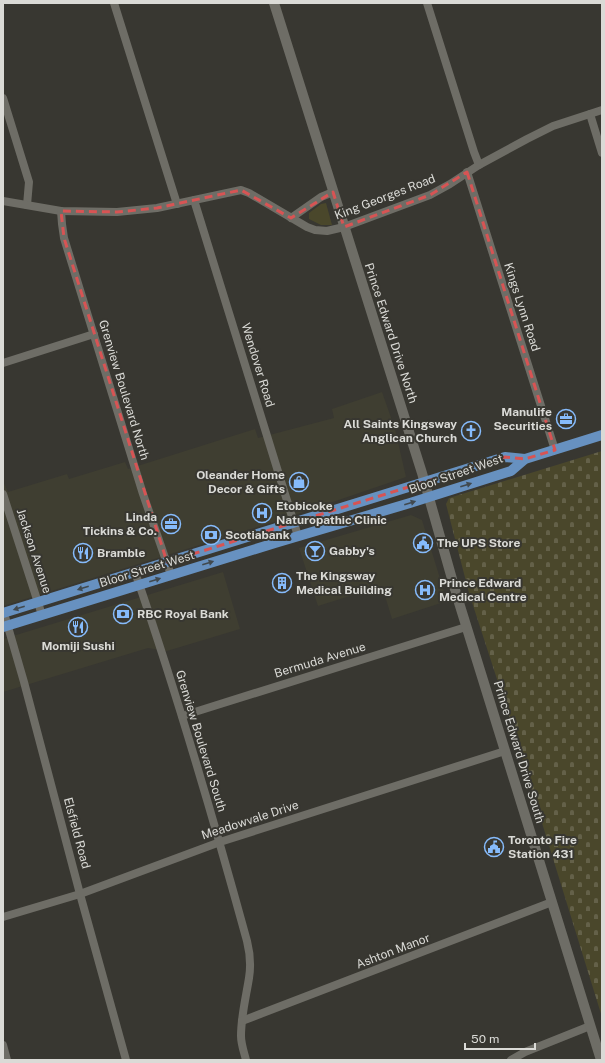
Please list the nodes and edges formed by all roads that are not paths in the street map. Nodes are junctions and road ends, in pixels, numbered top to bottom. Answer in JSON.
{"nodes":[{"id":1,"x":114,"y":3,"type":"edge"},
{"id":2,"x":274,"y":3,"type":"edge"},
{"id":3,"x":427,"y":3,"type":"edge"},
{"id":4,"x":3,"y":98,"type":"edge"},
{"id":5,"x":602,"y":110,"type":"edge"},
{"id":6,"x":590,"y":114,"type":"junction"},
{"id":7,"x":602,"y":153,"type":"edge"},
{"id":8,"x":479,"y":165,"type":"junction"},
{"id":9,"x":467,"y":172,"type":"junction"},
{"id":10,"x":333,"y":192,"type":"junction"},
{"id":11,"x":194,"y":200,"type":"junction"},
{"id":12,"x":3,"y":201,"type":"edge"},
{"id":13,"x":177,"y":204,"type":"junction"},
{"id":14,"x":27,"y":205,"type":"junction"},
{"id":15,"x":62,"y":211,"type":"junction"},
{"id":16,"x":291,"y":218,"type":"junction"},
{"id":17,"x":344,"y":227,"type":"junction"},
{"id":18,"x":94,"y":334,"type":"junction"},
{"id":19,"x":3,"y":363,"type":"edge"},
{"id":20,"x":602,"y":435,"type":"edge"},
{"id":21,"x":555,"y":450,"type":"junction"},
{"id":22,"x":525,"y":459,"type":"junction"},
{"id":23,"x":425,"y":482,"type":"junction"},
{"id":24,"x":3,"y":494,"type":"edge"},
{"id":25,"x":429,"y":497,"type":"junction"},
{"id":26,"x":294,"y":523,"type":"junction"},
{"id":27,"x":298,"y":536,"type":"junction"},
{"id":28,"x":166,"y":562,"type":"junction"},
{"id":29,"x":135,"y":572,"type":"junction"},
{"id":30,"x":171,"y":575,"type":"junction"},
{"id":31,"x":140,"y":585,"type":"junction"},
{"id":32,"x":38,"y":602,"type":"junction"},
{"id":33,"x":3,"y":613,"type":"edge"},
{"id":34,"x":42,"y":615,"type":"junction"},
{"id":35,"x":5,"y":626,"type":"edge"},
{"id":36,"x":466,"y":627,"type":"junction"},
{"id":37,"x":182,"y":716,"type":"junction"},
{"id":38,"x":505,"y":751,"type":"junction"},
{"id":39,"x":220,"y":842,"type":"junction"},
{"id":40,"x":80,"y":894,"type":"junction"},
{"id":41,"x":552,"y":902,"type":"junction"},
{"id":42,"x":3,"y":917,"type":"edge"},
{"id":43,"x":242,"y":1021,"type":"junction"},
{"id":44,"x":590,"y":1026,"type":"junction"},
{"id":45,"x":3,"y":1045,"type":"edge"},
{"id":46,"x":7,"y":1060,"type":"edge"},
{"id":47,"x":126,"y":1060,"type":"edge"},
{"id":48,"x":246,"y":1060,"type":"edge"},
{"id":49,"x":511,"y":1060,"type":"edge"},
{"id":50,"x":601,"y":1060,"type":"edge"}],
"edges":[{"from":1,"to":13,"type":"street"},
{"from":2,"to":10,"type":"street","name":"Prince Edward Drive North"},
{"from":3,"to":8,"type":"street"},
{"from":4,"to":14,"type":"street"},
{"from":5,"to":6,"type":"street","name":"King Georges Road"},
{"from":6,"to":7,"type":"street"},
{"from":6,"to":8,"type":"street","name":"King Georges Road"},
{"from":8,"to":9,"type":"street","name":"King Georges Road"},
{"from":9,"to":17,"type":"street","name":"King Georges Road"},
{"from":9,"to":21,"type":"street","name":"Kings Lynn Road"},
{"from":10,"to":16,"type":"street"},
{"from":10,"to":17,"type":"street","name":"Prince Edward Drive North"},
{"from":11,"to":13,"type":"street","name":"King Georges Road"},
{"from":11,"to":16,"type":"street","name":"King Georges Road"},
{"from":11,"to":26,"type":"street","name":"Wendover Road"},
{"from":12,"to":14,"type":"street","name":"King Georges Road"},
{"from":13,"to":15,"type":"street","name":"King Georges Road"},
{"from":14,"to":15,"type":"street","name":"King Georges Road"},
{"from":15,"to":18,"type":"street","name":"Grenview Boulevard North"},
{"from":16,"to":17,"type":"street","name":"King Georges Road"},
{"from":17,"to":23,"type":"street","name":"Prince Edward Drive North"},
{"from":18,"to":19,"type":"street"},
{"from":18,"to":28,"type":"street","name":"Grenview Boulevard North"},
{"from":20,"to":21,"type":"main road","name":"Bloor Street West"},
{"from":21,"to":22,"type":"main road","name":"Bloor Street West"},
{"from":22,"to":23,"type":"main road","name":"Bloor Street West"},
{"from":25,"to":22,"type":"main road","name":"Bloor Street West","one_way":true},
{"from":23,"to":25,"type":"street","name":"Prince Edward Drive North"},
{"from":23,"to":26,"type":"main road","name":"Bloor Street West"},
{"from":24,"to":32,"type":"street","name":"Jackson Avenue"},
{"from":27,"to":25,"type":"main road","name":"Bloor Street West","one_way":true},
{"from":25,"to":36,"type":"street","name":"Prince Edward Drive South"},
{"from":26,"to":27,"type":"street","name":"Wendover Road"},
{"from":26,"to":28,"type":"main road","name":"Bloor Street West"},
{"from":30,"to":27,"type":"main road","name":"Bloor Street West","one_way":true},
{"from":28,"to":29,"type":"main road","name":"Bloor Street West"},
{"from":28,"to":30,"type":"street","name":"Grenview Boulevard North"},
{"from":29,"to":31,"type":"street","name":"Grenview Boulevard South"},
{"from":29,"to":32,"type":"main road","name":"Bloor Street West","one_way":true},
{"from":31,"to":30,"type":"main road","name":"Bloor Street West","one_way":true},
{"from":31,"to":34,"type":"main road","name":"Bloor Street West"},
{"from":31,"to":37,"type":"street","name":"Grenview Boulevard South"},
{"from":32,"to":33,"type":"main road","name":"Bloor Street West","one_way":true},
{"from":32,"to":34,"type":"street","name":"Jackson Avenue"},
{"from":33,"to":35,"type":"street","name":"Elsfield Road"},
{"from":34,"to":35,"type":"main road","name":"Bloor Street West"},
{"from":35,"to":40,"type":"street","name":"Elsfield Road"},
{"from":36,"to":37,"type":"street","name":"Bermuda Avenue"},
{"from":36,"to":38,"type":"street","name":"Prince Edward Drive South"},
{"from":37,"to":39,"type":"street","name":"Grenview Boulevard South"},
{"from":38,"to":39,"type":"street","name":"Meadowvale Drive"},
{"from":38,"to":41,"type":"street","name":"Prince Edward Drive South"},
{"from":39,"to":40,"type":"street","name":"Meadowvale Drive"},
{"from":39,"to":43,"type":"street","name":"Grenview Boulevard South"},
{"from":40,"to":42,"type":"street","name":"Meadowvale Drive"},
{"from":40,"to":47,"type":"street","name":"Elsfield Road"},
{"from":41,"to":43,"type":"street","name":"Ashton Manor"},
{"from":41,"to":44,"type":"street","name":"Prince Edward Drive South"},
{"from":43,"to":48,"type":"street","name":"Grenview Boulevard South"},
{"from":44,"to":49,"type":"street"},
{"from":44,"to":50,"type":"street","name":"Prince Edward Drive South"},
{"from":45,"to":46,"type":"street"}]}
